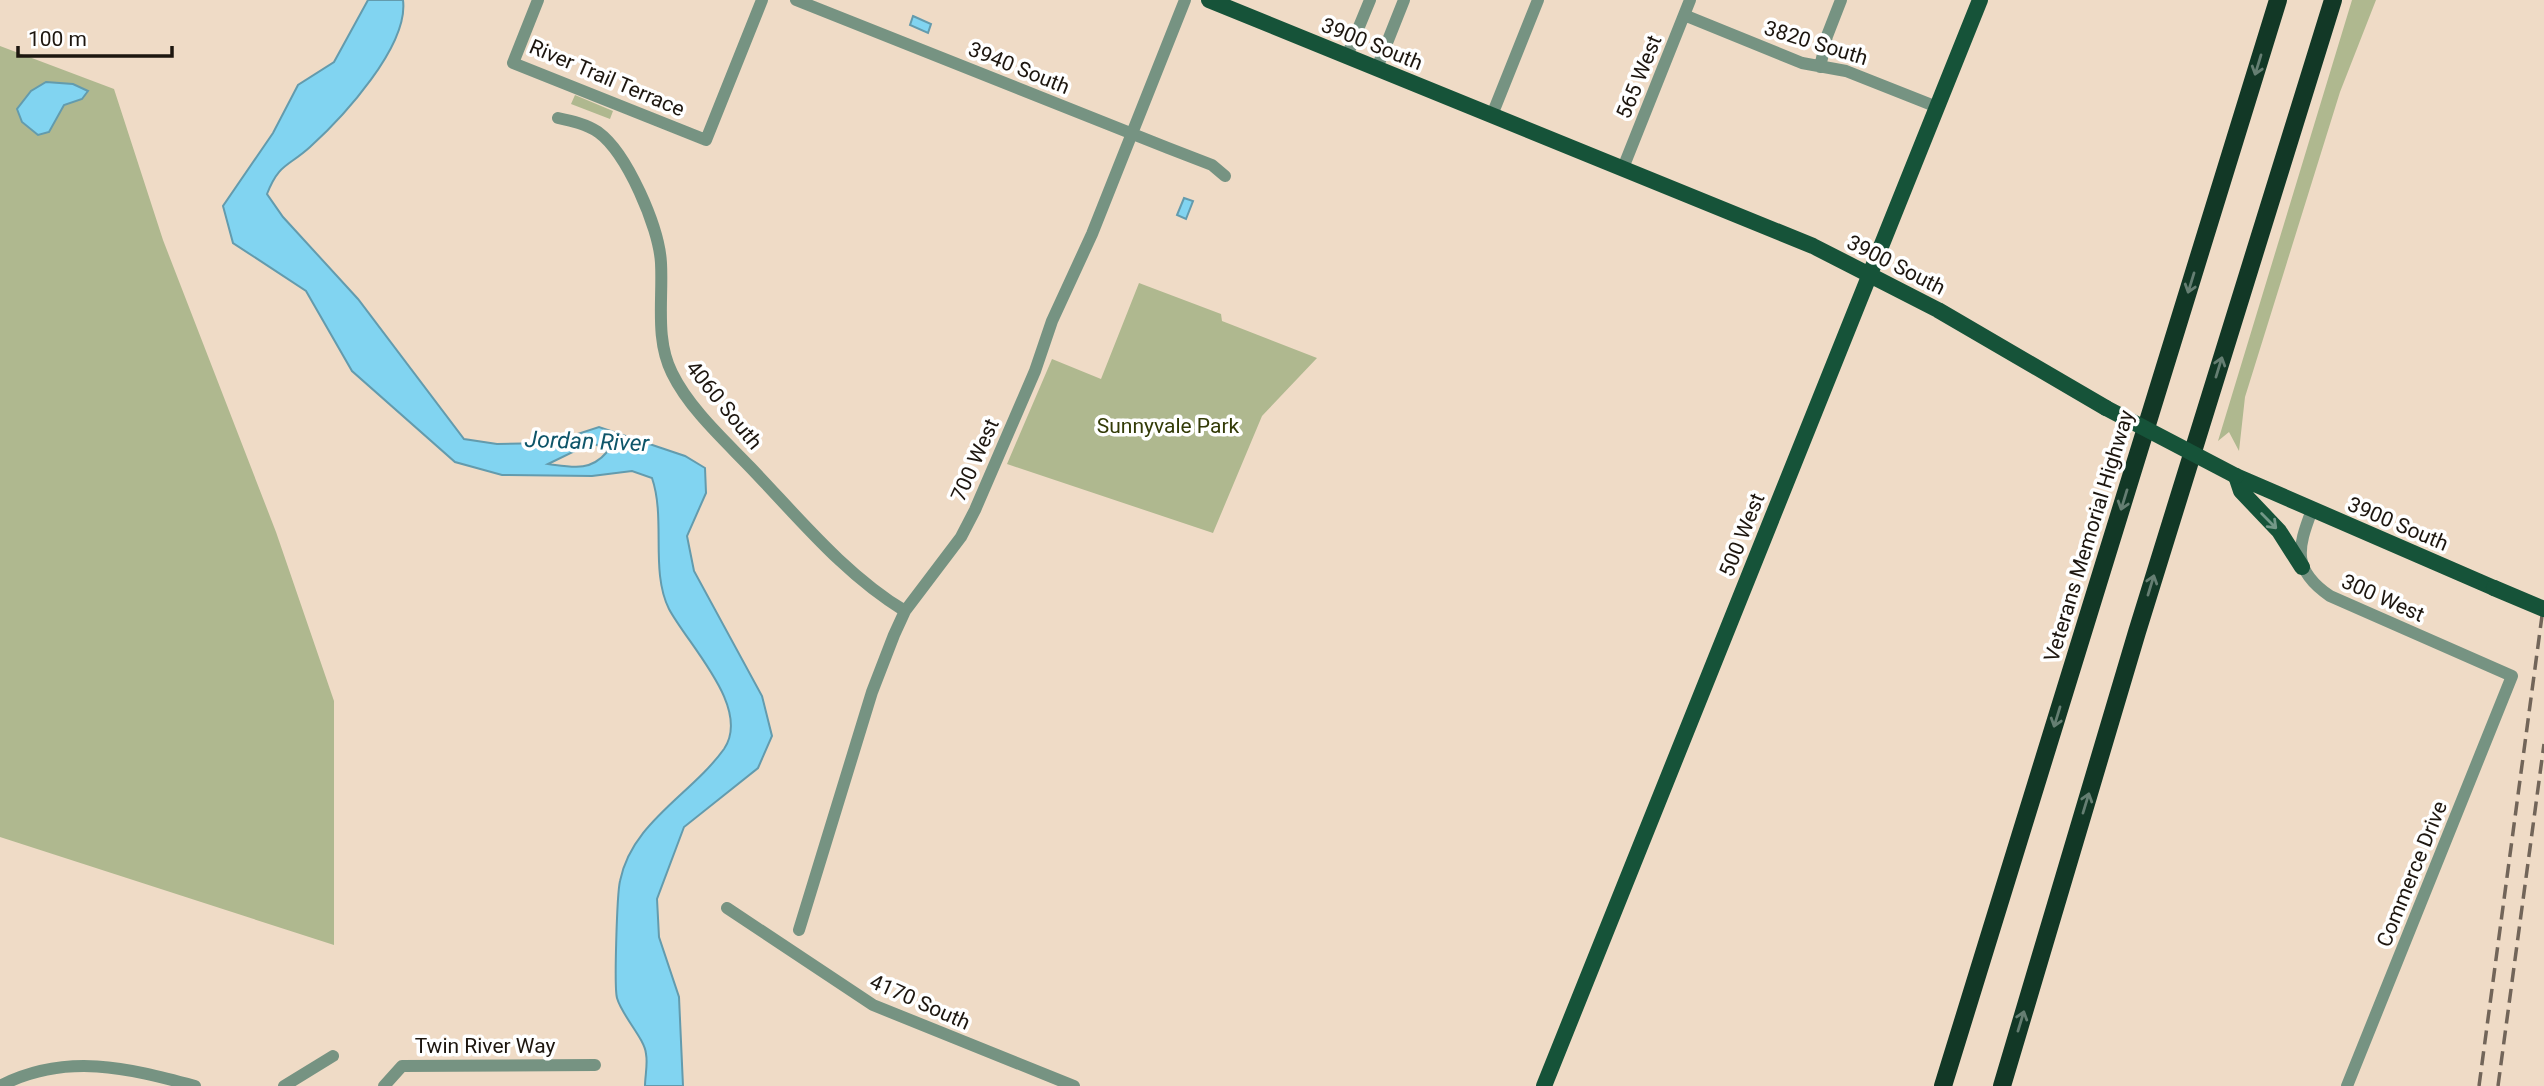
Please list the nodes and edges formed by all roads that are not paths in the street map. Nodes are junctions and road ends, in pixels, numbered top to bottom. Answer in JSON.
{"nodes":[{"id":1,"x":538,"y":0,"type":"edge"},
{"id":2,"x":762,"y":0,"type":"edge"},
{"id":3,"x":796,"y":0,"type":"edge"},
{"id":4,"x":1185,"y":0,"type":"edge"},
{"id":5,"x":1209,"y":0,"type":"edge"},
{"id":6,"x":1370,"y":0,"type":"edge"},
{"id":7,"x":1404,"y":0,"type":"edge"},
{"id":8,"x":1538,"y":0,"type":"edge"},
{"id":9,"x":1690,"y":0,"type":"edge"},
{"id":10,"x":1841,"y":0,"type":"edge"},
{"id":11,"x":1979,"y":0,"type":"edge"},
{"id":12,"x":2278,"y":0,"type":"edge"},
{"id":13,"x":2333,"y":0,"type":"edge"},
{"id":14,"x":1684,"y":15,"type":"junction"},
{"id":15,"x":1347,"y":56,"type":"junction"},
{"id":16,"x":1820,"y":67,"type":"junction"},
{"id":17,"x":1377,"y":68,"type":"junction"},
{"id":18,"x":1937,"y":107,"type":"junction"},
{"id":19,"x":1492,"y":115,"type":"junction"},
{"id":20,"x":558,"y":118,"type":"dead end"},
{"id":21,"x":1131,"y":133,"type":"junction"},
{"id":22,"x":1623,"y":168,"type":"junction"},
{"id":23,"x":1225,"y":176,"type":"dead end"},
{"id":24,"x":1868,"y":273,"type":"junction"},
{"id":25,"x":2236,"y":476,"type":"junction"},
{"id":26,"x":2312,"y":510,"type":"junction"},
{"id":27,"x":2302,"y":566,"type":"junction"},
{"id":28,"x":2544,"y":609,"type":"edge"},
{"id":29,"x":905,"y":611,"type":"junction"},
{"id":30,"x":2512,"y":676,"type":"joint"},
{"id":31,"x":727,"y":908,"type":"dead end"},
{"id":32,"x":799,"y":930,"type":"dead end"},
{"id":33,"x":333,"y":1056,"type":"dead end"},
{"id":34,"x":595,"y":1065,"type":"dead end"},
{"id":35,"x":3,"y":1084,"type":"edge"},
{"id":36,"x":195,"y":1086,"type":"edge"},
{"id":37,"x":284,"y":1086,"type":"edge"},
{"id":38,"x":384,"y":1086,"type":"edge"},
{"id":39,"x":1074,"y":1086,"type":"edge"},
{"id":40,"x":1544,"y":1086,"type":"edge"},
{"id":41,"x":1943,"y":1086,"type":"edge"},
{"id":42,"x":2001,"y":1086,"type":"edge"},
{"id":43,"x":2347,"y":1086,"type":"edge"}],
"edges":[{"from":1,"to":2,"type":"street","name":"River Trail Terrace"},
{"from":3,"to":21,"type":"street","name":"3940 South"},
{"from":4,"to":21,"type":"street","name":"700 West"},
{"from":5,"to":15,"type":"main road","name":"3900 South"},
{"from":6,"to":15,"type":"street"},
{"from":7,"to":17,"type":"street"},
{"from":8,"to":19,"type":"street"},
{"from":9,"to":14,"type":"street","name":"565 West"},
{"from":10,"to":16,"type":"street"},
{"from":11,"to":18,"type":"main road","name":"500 West"},
{"from":12,"to":41,"type":"highway","name":"Veterans Memorial Highway","one_way":true},
{"from":42,"to":13,"type":"highway","one_way":true},
{"from":14,"to":16,"type":"street","name":"3820 South"},
{"from":14,"to":22,"type":"street","name":"565 West"},
{"from":15,"to":17,"type":"main road","name":"3900 South"},
{"from":16,"to":18,"type":"street","name":"3820 South"},
{"from":17,"to":19,"type":"main road","name":"3900 South"},
{"from":18,"to":24,"type":"main road","name":"500 West"},
{"from":19,"to":22,"type":"main road","name":"3900 South"},
{"from":20,"to":29,"type":"street","name":"4060 South"},
{"from":21,"to":23,"type":"street","name":"3940 South"},
{"from":21,"to":29,"type":"street","name":"700 West"},
{"from":22,"to":24,"type":"main road","name":"3900 South"},
{"from":24,"to":25,"type":"main road","name":"3900 South","bridge":true},
{"from":24,"to":40,"type":"main road","name":"500 West"},
{"from":25,"to":26,"type":"main road","name":"3900 South"},
{"from":25,"to":27,"type":"main road","one_way":true},
{"from":26,"to":27,"type":"street"},
{"from":26,"to":28,"type":"main road","name":"3900 South","bridge":true},
{"from":27,"to":30,"type":"street","name":"300 West"},
{"from":29,"to":32,"type":"street","name":"700 West"},
{"from":30,"to":43,"type":"street","name":"Commerce Drive"},
{"from":31,"to":39,"type":"street","name":"4170 South"},
{"from":33,"to":37,"type":"street"},
{"from":34,"to":38,"type":"street","name":"Twin River Way"},
{"from":35,"to":36,"type":"street"}]}
